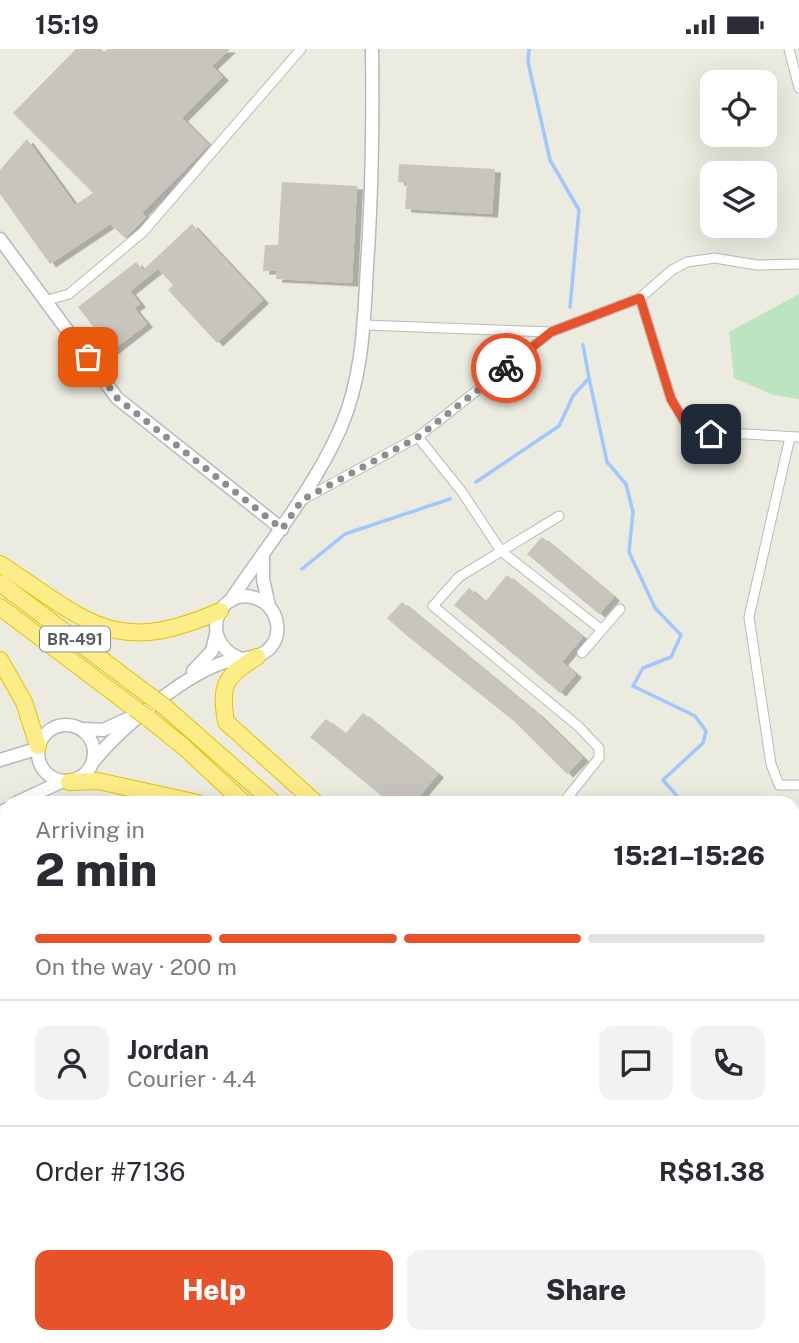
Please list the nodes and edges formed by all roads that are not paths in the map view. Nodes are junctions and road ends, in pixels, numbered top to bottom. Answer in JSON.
{"nodes":[{"id":1,"x":301,"y":49,"type":"edge"},
{"id":2,"x":372,"y":49,"type":"edge"},
{"id":3,"x":789,"y":49,"type":"edge"},
{"id":4,"x":799,"y":88,"type":"edge"},
{"id":5,"x":0,"y":239,"type":"edge"},
{"id":6,"x":799,"y":264,"type":"edge"},
{"id":7,"x":640,"y":298,"type":"junction"},
{"id":8,"x":48,"y":300,"type":"junction"},
{"id":9,"x":364,"y":325,"type":"junction"},
{"id":10,"x":551,"y":332,"type":"junction"},
{"id":11,"x":418,"y":437,"type":"junction"},
{"id":12,"x":794,"y":437,"type":"edge"},
{"id":13,"x":302,"y":500,"type":"junction"},
{"id":14,"x":559,"y":516,"type":"dead end"},
{"id":15,"x":282,"y":529,"type":"junction"},
{"id":16,"x":501,"y":551,"type":"junction"},
{"id":17,"x":263,"y":557,"type":"junction"},
{"id":18,"x":0,"y":564,"type":"edge"},
{"id":19,"x":0,"y":583,"type":"edge"},
{"id":20,"x":225,"y":606,"type":"junction"},
{"id":21,"x":270,"y":606,"type":"junction"},
{"id":22,"x":0,"y":607,"type":"edge"},
{"id":23,"x":620,"y":609,"type":"dead end"},
{"id":24,"x":602,"y":630,"type":"junction"},
{"id":25,"x":216,"y":634,"type":"junction"},
{"id":26,"x":582,"y":653,"type":"dead end"},
{"id":27,"x":257,"y":657,"type":"junction"},
{"id":28,"x":239,"y":658,"type":"junction"},
{"id":29,"x":0,"y":660,"type":"edge"},
{"id":30,"x":83,"y":729,"type":"junction"},
{"id":31,"x":37,"y":747,"type":"junction"},
{"id":32,"x":0,"y":760,"type":"edge"},
{"id":33,"x":93,"y":762,"type":"junction"},
{"id":34,"x":66,"y":781,"type":"junction"},
{"id":35,"x":799,"y":785,"type":"edge"},
{"id":36,"x":32,"y":796,"type":"edge"},
{"id":37,"x":166,"y":796,"type":"edge"},
{"id":38,"x":236,"y":796,"type":"edge"},
{"id":39,"x":266,"y":796,"type":"edge"},
{"id":40,"x":308,"y":796,"type":"edge"},
{"id":41,"x":569,"y":796,"type":"edge"}],
"edges":[{"from":1,"to":8,"type":"street"},
{"from":2,"to":9,"type":"street"},
{"from":3,"to":4,"type":"street"},
{"from":5,"to":8,"type":"street"},
{"from":6,"to":7,"type":"street"},
{"from":7,"to":10,"type":"street"},
{"from":7,"to":12,"type":"street"},
{"from":8,"to":15,"type":"street"},
{"from":9,"to":10,"type":"street"},
{"from":9,"to":13,"type":"street"},
{"from":10,"to":11,"type":"street"},
{"from":11,"to":13,"type":"street"},
{"from":11,"to":16,"type":"street"},
{"from":12,"to":35,"type":"street"},
{"from":13,"to":15,"type":"street"},
{"from":14,"to":16,"type":"street"},
{"from":15,"to":17,"type":"street"},
{"from":16,"to":24,"type":"street"},
{"from":16,"to":41,"type":"street"},
{"from":17,"to":20,"type":"street"},
{"from":17,"to":21,"type":"street"},
{"from":18,"to":20,"type":"highway"},
{"from":19,"to":39,"type":"highway","number":"BR-491","bridge":true},
{"from":20,"to":21,"type":"street"},
{"from":20,"to":25,"type":"street"},
{"from":21,"to":27,"type":"street"},
{"from":22,"to":38,"type":"highway","number":"BR-491","bridge":true},
{"from":23,"to":24,"type":"street"},
{"from":24,"to":26,"type":"street"},
{"from":25,"to":28,"type":"street"},
{"from":25,"to":30,"type":"street"},
{"from":27,"to":28,"type":"street"},
{"from":27,"to":40,"type":"highway"},
{"from":28,"to":33,"type":"street"},
{"from":29,"to":31,"type":"highway"},
{"from":30,"to":31,"type":"street"},
{"from":30,"to":33,"type":"street"},
{"from":31,"to":32,"type":"street"},
{"from":31,"to":34,"type":"street"},
{"from":33,"to":34,"type":"street"},
{"from":34,"to":36,"type":"street"},
{"from":34,"to":37,"type":"highway"}]}
